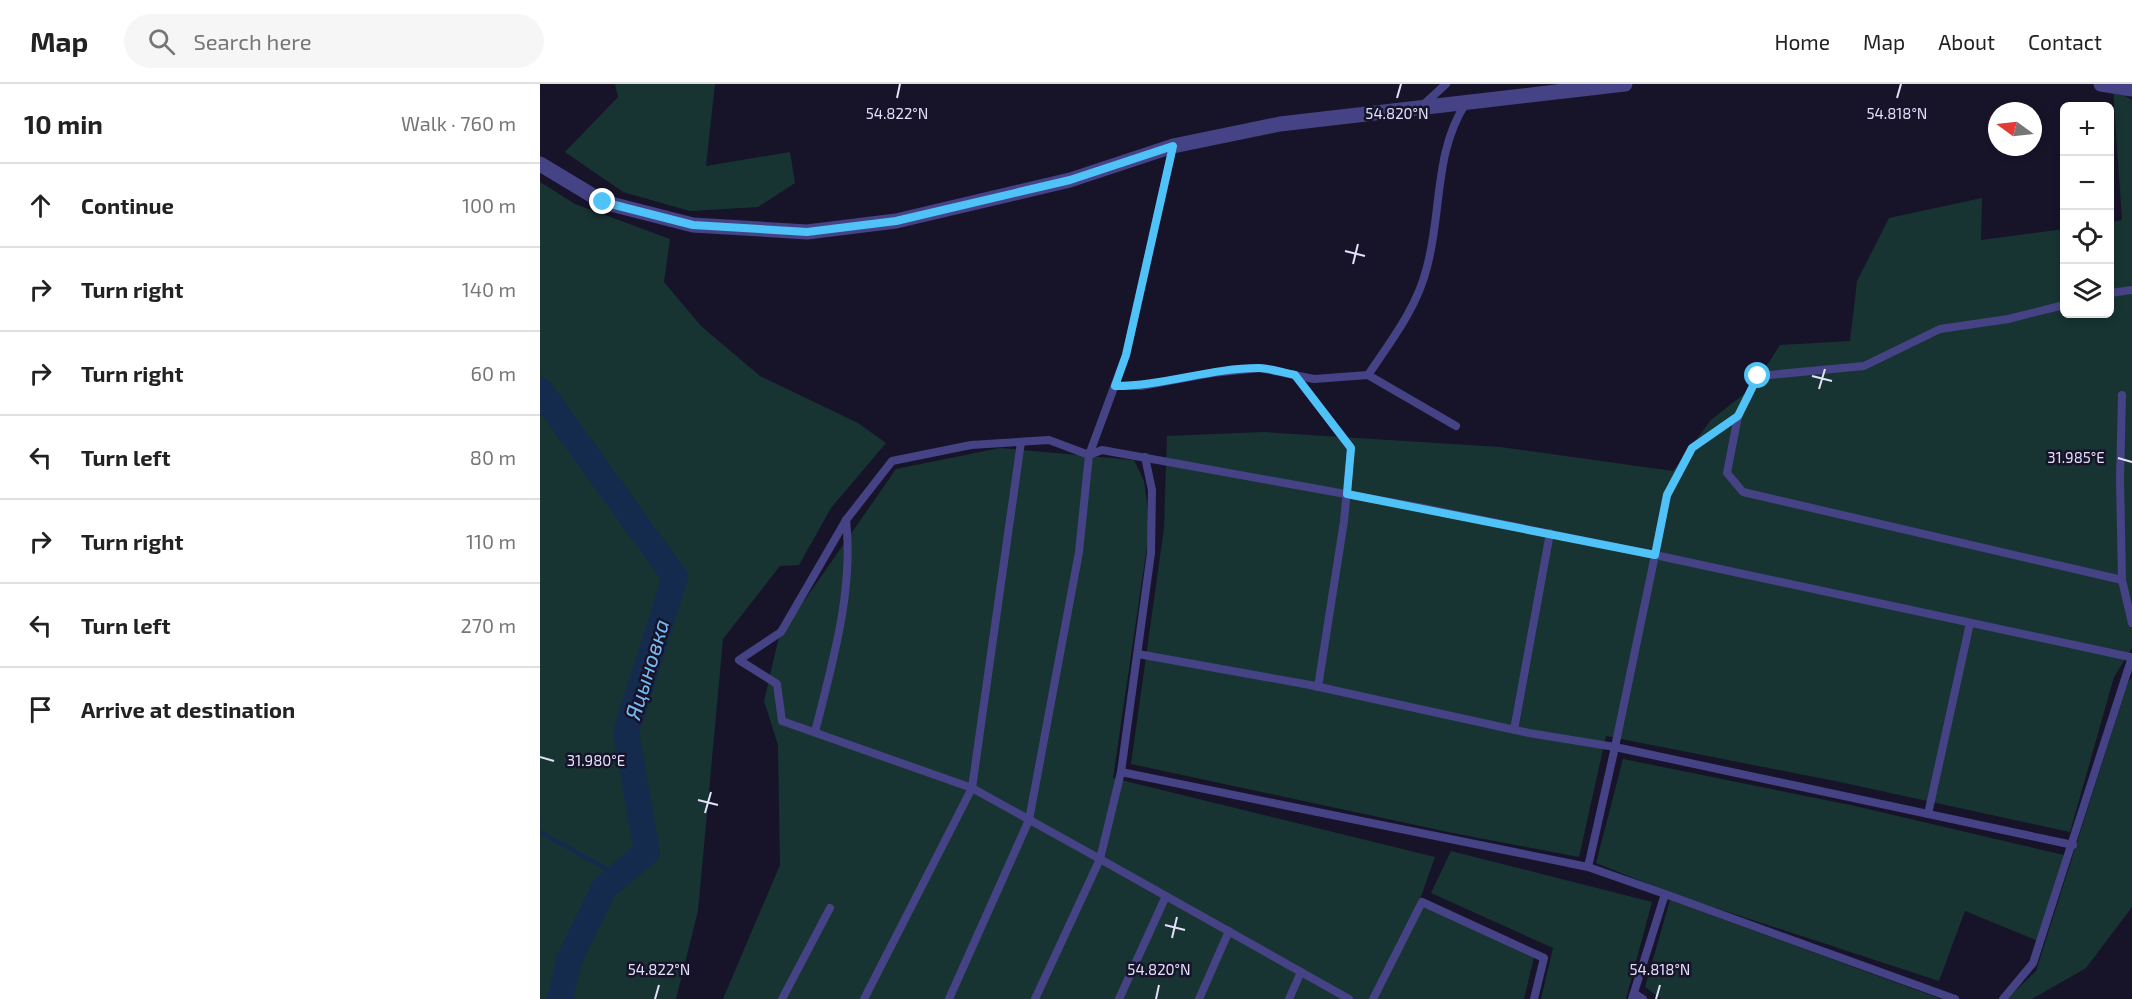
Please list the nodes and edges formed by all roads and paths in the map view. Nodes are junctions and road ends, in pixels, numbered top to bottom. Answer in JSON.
{"nodes":[{"id":1,"x":1446,"y":84,"type":"edge"},
{"id":2,"x":1625,"y":84,"type":"edge"},
{"id":3,"x":2101,"y":84,"type":"edge"},
{"id":4,"x":2132,"y":89,"type":"edge"},
{"id":5,"x":1467,"y":103,"type":"junction"},
{"id":6,"x":1419,"y":108,"type":"junction"},
{"id":7,"x":1173,"y":146,"type":"junction"},
{"id":8,"x":540,"y":164,"type":"edge"},
{"id":9,"x":2132,"y":290,"type":"edge"},
{"id":10,"x":2114,"y":292,"type":"edge"},
{"id":11,"x":2060,"y":306,"type":"edge"},
{"id":12,"x":1295,"y":375,"type":"junction"},
{"id":13,"x":1368,"y":375,"type":"junction"},
{"id":14,"x":1115,"y":386,"type":"junction"},
{"id":15,"x":2122,"y":395,"type":"dead end"},
{"id":16,"x":1738,"y":416,"type":"junction"},
{"id":17,"x":1456,"y":426,"type":"dead end"},
{"id":18,"x":1021,"y":442,"type":"junction"},
{"id":19,"x":1089,"y":455,"type":"junction"},
{"id":20,"x":1144,"y":458,"type":"junction"},
{"id":21,"x":1347,"y":494,"type":"junction"},
{"id":22,"x":846,"y":520,"type":"junction"},
{"id":23,"x":1550,"y":533,"type":"junction"},
{"id":24,"x":1655,"y":555,"type":"junction"},
{"id":25,"x":2122,"y":580,"type":"junction"},
{"id":26,"x":1970,"y":623,"type":"junction"},
{"id":27,"x":2132,"y":623,"type":"edge"},
{"id":28,"x":1138,"y":654,"type":"junction"},
{"id":29,"x":2131,"y":657,"type":"edge"},
{"id":30,"x":1318,"y":687,"type":"junction"},
{"id":31,"x":1514,"y":730,"type":"junction"},
{"id":32,"x":815,"y":732,"type":"junction"},
{"id":33,"x":1615,"y":747,"type":"junction"},
{"id":34,"x":1121,"y":772,"type":"junction"},
{"id":35,"x":972,"y":788,"type":"junction"},
{"id":36,"x":1928,"y":814,"type":"junction"},
{"id":37,"x":1029,"y":820,"type":"junction"},
{"id":38,"x":2073,"y":845,"type":"junction"},
{"id":39,"x":1100,"y":859,"type":"junction"},
{"id":40,"x":1588,"y":867,"type":"junction"},
{"id":41,"x":1665,"y":894,"type":"junction"},
{"id":42,"x":1166,"y":896,"type":"junction"},
{"id":43,"x":830,"y":908,"type":"dead end"},
{"id":44,"x":1229,"y":931,"type":"junction"},
{"id":45,"x":1301,"y":972,"type":"junction"},
{"id":46,"x":1633,"y":996,"type":"edge"},
{"id":47,"x":782,"y":999,"type":"edge"},
{"id":48,"x":864,"y":999,"type":"edge"},
{"id":49,"x":949,"y":999,"type":"edge"},
{"id":50,"x":1035,"y":999,"type":"edge"},
{"id":51,"x":1119,"y":999,"type":"edge"},
{"id":52,"x":1198,"y":999,"type":"edge"},
{"id":53,"x":1289,"y":999,"type":"edge"},
{"id":54,"x":1349,"y":999,"type":"edge"},
{"id":55,"x":1373,"y":999,"type":"edge"},
{"id":56,"x":1534,"y":999,"type":"edge"},
{"id":57,"x":1643,"y":999,"type":"edge"},
{"id":58,"x":1955,"y":999,"type":"edge"},
{"id":59,"x":2003,"y":999,"type":"edge"}],
"edges":[{"from":1,"to":6,"type":"lane"},
{"from":2,"to":5,"type":"street"},
{"from":3,"to":4,"type":"street"},
{"from":5,"to":6,"type":"street"},
{"from":5,"to":13,"type":"lane"},
{"from":6,"to":7,"type":"street"},
{"from":7,"to":8,"type":"street"},
{"from":7,"to":14,"type":"lane"},
{"from":9,"to":10,"type":"lane"},
{"from":11,"to":16,"type":"lane"},
{"from":12,"to":13,"type":"lane"},
{"from":12,"to":14,"type":"lane"},
{"from":12,"to":21,"type":"lane"},
{"from":13,"to":17,"type":"lane"},
{"from":14,"to":19,"type":"lane"},
{"from":15,"to":25,"type":"lane"},
{"from":16,"to":24,"type":"lane"},
{"from":16,"to":25,"type":"lane"},
{"from":18,"to":19,"type":"lane"},
{"from":18,"to":22,"type":"lane"},
{"from":18,"to":35,"type":"lane"},
{"from":19,"to":20,"type":"lane"},
{"from":19,"to":37,"type":"lane"},
{"from":20,"to":21,"type":"lane"},
{"from":20,"to":28,"type":"lane"},
{"from":21,"to":23,"type":"lane"},
{"from":21,"to":30,"type":"lane"},
{"from":22,"to":32,"type":"lane"},
{"from":22,"to":32,"type":"lane"},
{"from":23,"to":24,"type":"lane"},
{"from":23,"to":31,"type":"lane"},
{"from":24,"to":26,"type":"lane"},
{"from":24,"to":33,"type":"lane"},
{"from":25,"to":27,"type":"lane"},
{"from":26,"to":29,"type":"lane"},
{"from":26,"to":36,"type":"lane"},
{"from":28,"to":30,"type":"lane"},
{"from":28,"to":34,"type":"lane"},
{"from":29,"to":38,"type":"lane"},
{"from":30,"to":31,"type":"lane"},
{"from":31,"to":33,"type":"lane"},
{"from":32,"to":35,"type":"lane"},
{"from":33,"to":36,"type":"lane"},
{"from":33,"to":40,"type":"lane"},
{"from":34,"to":39,"type":"lane"},
{"from":34,"to":40,"type":"lane"},
{"from":35,"to":37,"type":"lane"},
{"from":35,"to":48,"type":"lane"},
{"from":36,"to":38,"type":"lane"},
{"from":37,"to":39,"type":"lane"},
{"from":37,"to":49,"type":"lane"},
{"from":38,"to":59,"type":"lane"},
{"from":39,"to":42,"type":"lane"},
{"from":39,"to":50,"type":"lane"},
{"from":40,"to":41,"type":"lane"},
{"from":41,"to":46,"type":"lane"},
{"from":41,"to":58,"type":"lane"},
{"from":42,"to":44,"type":"lane"},
{"from":42,"to":51,"type":"lane"},
{"from":43,"to":47,"type":"lane"},
{"from":44,"to":45,"type":"lane"},
{"from":44,"to":52,"type":"lane"},
{"from":45,"to":53,"type":"lane"},
{"from":45,"to":54,"type":"lane"},
{"from":46,"to":57,"type":"lane"},
{"from":55,"to":56,"type":"lane"}]}
